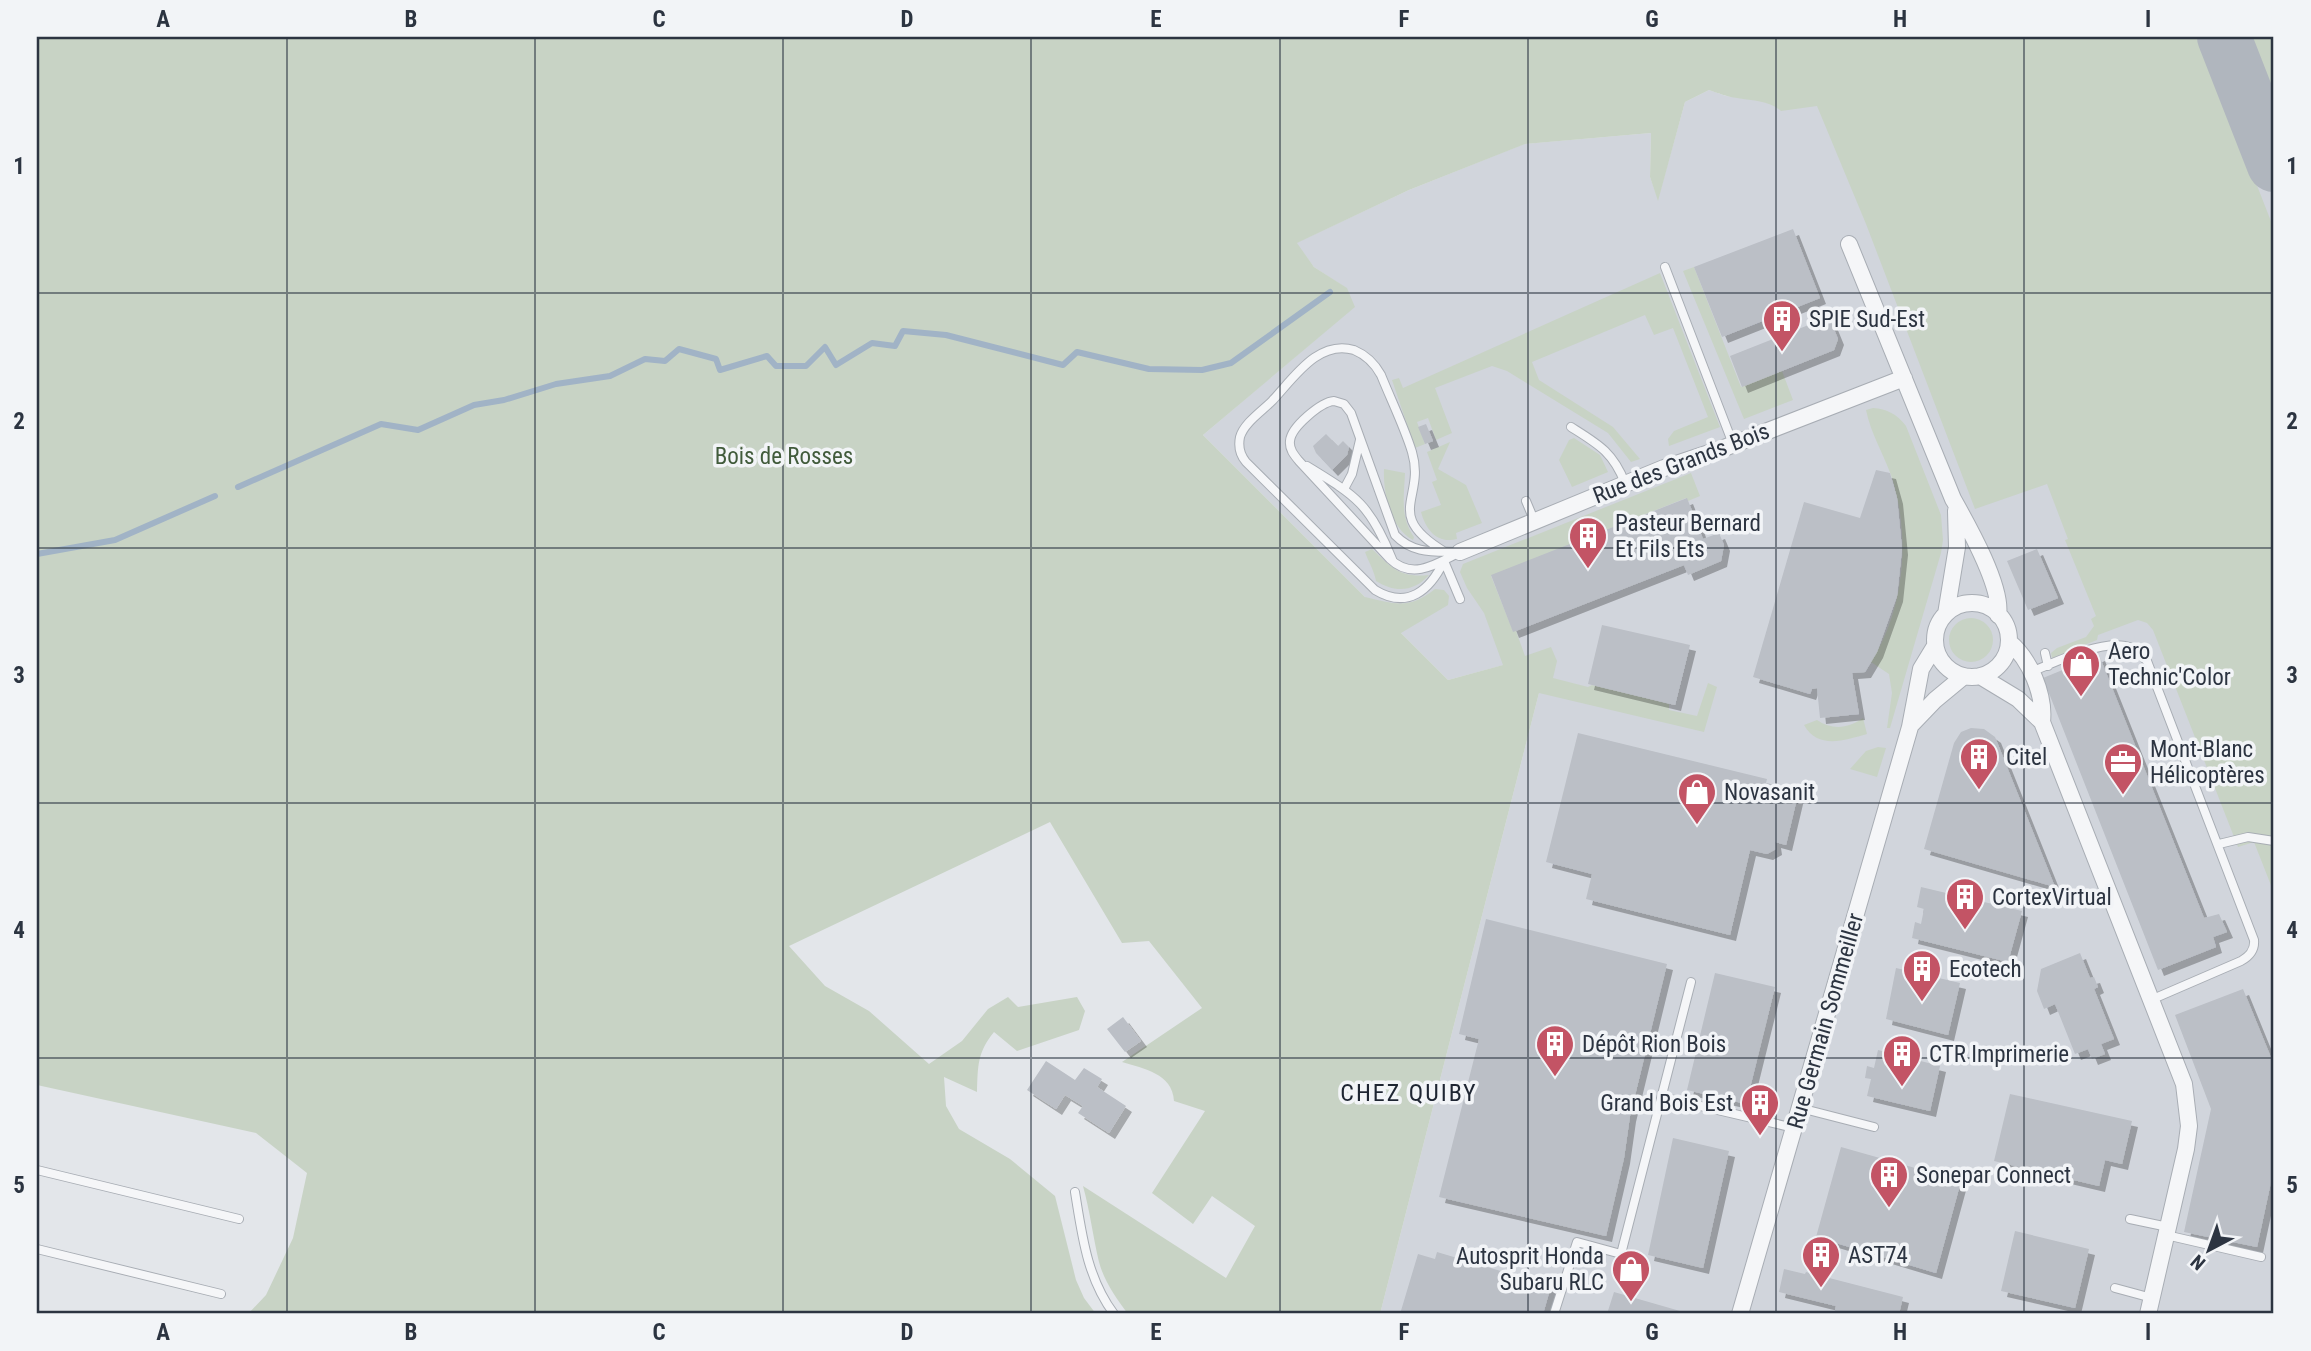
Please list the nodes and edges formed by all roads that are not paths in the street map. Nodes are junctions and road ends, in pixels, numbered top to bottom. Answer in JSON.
{"nodes":[{"id":1,"x":1849,"y":244,"type":"dead end"},
{"id":2,"x":1665,"y":267,"type":"dead end"},
{"id":3,"x":1904,"y":378,"type":"junction"},
{"id":4,"x":1572,"y":427,"type":"dead end"},
{"id":5,"x":1360,"y":440,"type":"junction"},
{"id":6,"x":1732,"y":444,"type":"junction"},
{"id":7,"x":1299,"y":461,"type":"junction"},
{"id":8,"x":1625,"y":483,"type":"junction"},
{"id":9,"x":1344,"y":489,"type":"junction"},
{"id":10,"x":1953,"y":499,"type":"junction"},
{"id":11,"x":1526,"y":501,"type":"dead end"},
{"id":12,"x":1534,"y":520,"type":"junction"},
{"id":13,"x":1450,"y":555,"type":"junction"},
{"id":14,"x":1394,"y":563,"type":"junction"},
{"id":15,"x":1460,"y":599,"type":"dead end"},
{"id":16,"x":1946,"y":614,"type":"junction"},
{"id":17,"x":1998,"y":615,"type":"junction"},
{"id":18,"x":2008,"y":642,"type":"junction"},
{"id":19,"x":1935,"y":646,"type":"junction"},
{"id":20,"x":2045,"y":653,"type":"dead end"},
{"id":21,"x":2048,"y":666,"type":"junction"},
{"id":22,"x":2031,"y":672,"type":"junction"},
{"id":23,"x":1972,"y":676,"type":"junction"},
{"id":24,"x":2042,"y":722,"type":"junction"},
{"id":25,"x":1910,"y":727,"type":"junction"},
{"id":26,"x":2274,"y":841,"type":"edge"},
{"id":27,"x":2219,"y":844,"type":"junction"},
{"id":28,"x":1691,"y":982,"type":"dead end"},
{"id":29,"x":2152,"y":999,"type":"junction"},
{"id":30,"x":1662,"y":1097,"type":"junction"},
{"id":31,"x":1800,"y":1108,"type":"junction"},
{"id":32,"x":1874,"y":1127,"type":"dead end"},
{"id":33,"x":1794,"y":1129,"type":"junction"},
{"id":34,"x":37,"y":1170,"type":"edge"},
{"id":35,"x":1075,"y":1192,"type":"dead end"},
{"id":36,"x":239,"y":1219,"type":"dead end"},
{"id":37,"x":2130,"y":1219,"type":"dead end"},
{"id":38,"x":2167,"y":1231,"type":"junction"},
{"id":39,"x":37,"y":1249,"type":"edge"},
{"id":40,"x":2260,"y":1256,"type":"dead end"},
{"id":41,"x":2115,"y":1288,"type":"dead end"},
{"id":42,"x":221,"y":1294,"type":"dead end"},
{"id":43,"x":2152,"y":1298,"type":"junction"},
{"id":44,"x":1114,"y":1314,"type":"edge"},
{"id":45,"x":1554,"y":1314,"type":"edge"},
{"id":46,"x":1740,"y":1314,"type":"edge"},
{"id":47,"x":2148,"y":1314,"type":"edge"}],
"edges":[{"from":1,"to":3,"type":"street","name":"Rue Germain Sommeiller"},
{"from":2,"to":6,"type":"lane"},
{"from":3,"to":6,"type":"street","name":"Rue des Grands Bois"},
{"from":3,"to":10,"type":"street","name":"Rue Germain Sommeiller"},
{"from":4,"to":8,"type":"lane"},
{"from":5,"to":7,"type":"lane"},
{"from":5,"to":9,"type":"lane"},
{"from":5,"to":13,"type":"lane"},
{"from":6,"to":8,"type":"street","name":"Rue des Grands Bois"},
{"from":7,"to":9,"type":"lane"},
{"from":7,"to":14,"type":"lane"},
{"from":8,"to":12,"type":"street","name":"Rue des Grands Bois"},
{"from":9,"to":14,"type":"lane"},
{"from":10,"to":16,"type":"street","name":"Rue Germain Sommeiller"},
{"from":10,"to":17,"type":"street","name":"Rue Germain Sommeiller"},
{"from":11,"to":12,"type":"lane"},
{"from":12,"to":13,"type":"street","name":"Rue des Grands Bois"},
{"from":13,"to":13,"type":"lane"},
{"from":13,"to":14,"type":"lane"},
{"from":13,"to":15,"type":"lane"},
{"from":16,"to":17,"type":"street"},
{"from":16,"to":19,"type":"street","name":"Rue Germain Sommeiller"},
{"from":17,"to":18,"type":"street","name":"Rue Germain Sommeiller"},
{"from":18,"to":22,"type":"street","name":"Rue Germain Sommeiller"},
{"from":18,"to":23,"type":"street","name":"Rue Germain Sommeiller"},
{"from":19,"to":23,"type":"street","name":"Rue Germain Sommeiller"},
{"from":19,"to":25,"type":"street","name":"Rue Germain Sommeiller"},
{"from":20,"to":21,"type":"lane"},
{"from":21,"to":22,"type":"lane"},
{"from":21,"to":27,"type":"lane"},
{"from":22,"to":24,"type":"street","name":"Rue Germain Sommeiller"},
{"from":23,"to":24,"type":"street","name":"Rue Germain Sommeiller"},
{"from":23,"to":25,"type":"street","name":"Rue Germain Sommeiller"},
{"from":24,"to":29,"type":"street","name":"Rue Germain Sommeiller"},
{"from":25,"to":31,"type":"street","name":"Rue Germain Sommeiller"},
{"from":26,"to":27,"type":"lane"},
{"from":27,"to":29,"type":"lane"},
{"from":28,"to":30,"type":"lane"},
{"from":29,"to":38,"type":"street","name":"Rue Germain Sommeiller"},
{"from":30,"to":33,"type":"lane"},
{"from":30,"to":45,"type":"lane"},
{"from":31,"to":32,"type":"lane"},
{"from":31,"to":33,"type":"street","name":"Rue Germain Sommeiller"},
{"from":33,"to":46,"type":"street","name":"Rue Germain Sommeiller"},
{"from":34,"to":36,"type":"lane"},
{"from":35,"to":44,"type":"lane"},
{"from":37,"to":38,"type":"lane"},
{"from":38,"to":40,"type":"lane"},
{"from":38,"to":43,"type":"street","name":"Rue Germain Sommeiller"},
{"from":39,"to":42,"type":"lane"},
{"from":41,"to":43,"type":"lane"},
{"from":43,"to":47,"type":"street","name":"Rue Germain Sommeiller"}]}
